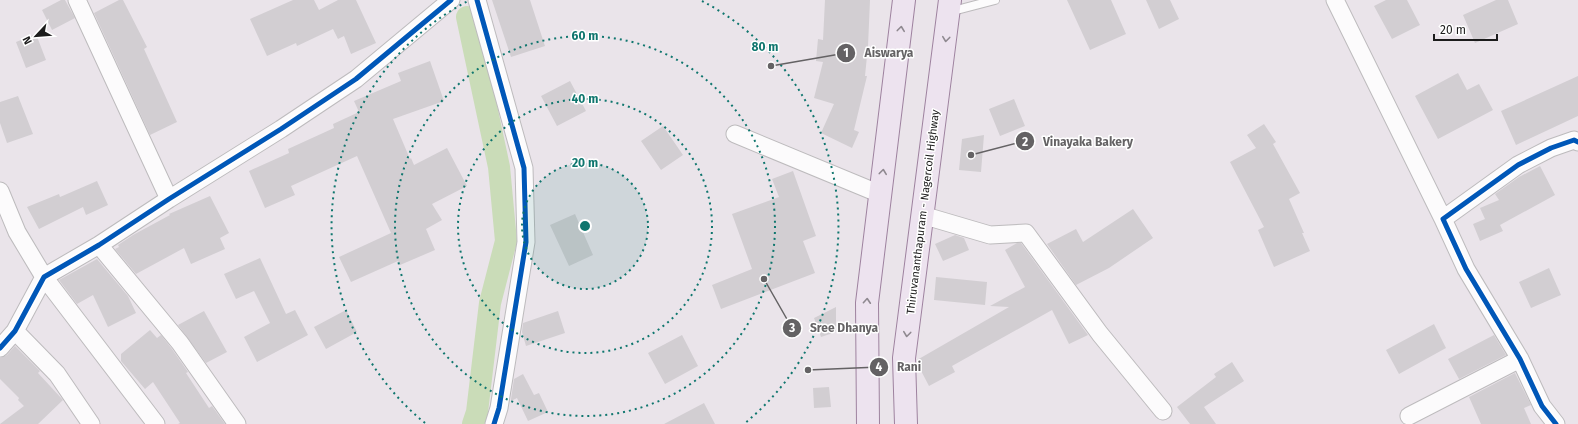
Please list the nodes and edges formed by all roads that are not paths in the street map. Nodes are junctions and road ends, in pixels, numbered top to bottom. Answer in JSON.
{"nodes":[{"id":1,"x":77,"y":0,"type":"edge"},
{"id":2,"x":477,"y":0,"type":"edge"},
{"id":3,"x":904,"y":0,"type":"edge"},
{"id":4,"x":995,"y":0,"type":"edge"},
{"id":5,"x":1336,"y":0,"type":"edge"},
{"id":6,"x":447,"y":1,"type":"edge"},
{"id":7,"x":950,"y":6,"type":"edge"},
{"id":8,"x":735,"y":134,"type":"dead end"},
{"id":9,"x":1578,"y":142,"type":"edge"},
{"id":10,"x":0,"y":191,"type":"edge"},
{"id":11,"x":880,"y":194,"type":"junction"},
{"id":12,"x":169,"y":199,"type":"junction"},
{"id":13,"x":922,"y":215,"type":"junction"},
{"id":14,"x":1443,"y":219,"type":"junction"},
{"id":15,"x":99,"y":245,"type":"junction"},
{"id":16,"x":44,"y":277,"type":"junction"},
{"id":17,"x":15,"y":331,"type":"junction"},
{"id":18,"x":0,"y":348,"type":"edge"},
{"id":19,"x":1520,"y":359,"type":"junction"},
{"id":20,"x":1163,"y":411,"type":"dead end"},
{"id":21,"x":1409,"y":416,"type":"dead end"},
{"id":22,"x":91,"y":424,"type":"edge"},
{"id":23,"x":156,"y":424,"type":"edge"},
{"id":24,"x":237,"y":424,"type":"edge"},
{"id":25,"x":494,"y":424,"type":"edge"},
{"id":26,"x":868,"y":424,"type":"edge"},
{"id":27,"x":906,"y":424,"type":"edge"},
{"id":28,"x":1556,"y":424,"type":"edge"}],
"edges":[{"from":1,"to":12,"type":"street"},
{"from":2,"to":25,"type":"street"},
{"from":11,"to":3,"type":"main road","one_way":true},
{"from":4,"to":7,"type":"lane"},
{"from":5,"to":14,"type":"street"},
{"from":6,"to":12,"type":"street"},
{"from":7,"to":13,"type":"main road","name":"Thiruvananthapuram - Nagercoil Highway","one_way":true},
{"from":8,"to":11,"type":"street"},
{"from":9,"to":14,"type":"street"},
{"from":10,"to":16,"type":"street"},
{"from":26,"to":11,"type":"main road","one_way":true},
{"from":12,"to":15,"type":"street"},
{"from":13,"to":20,"type":"street"},
{"from":13,"to":27,"type":"main road","name":"Thiruvananthapuram - Nagercoil Highway","one_way":true},
{"from":14,"to":19,"type":"street"},
{"from":15,"to":16,"type":"street"},
{"from":15,"to":24,"type":"street"},
{"from":16,"to":17,"type":"street"},
{"from":16,"to":23,"type":"street"},
{"from":17,"to":18,"type":"street"},
{"from":17,"to":22,"type":"street"},
{"from":19,"to":21,"type":"street"},
{"from":19,"to":28,"type":"street"}]}
